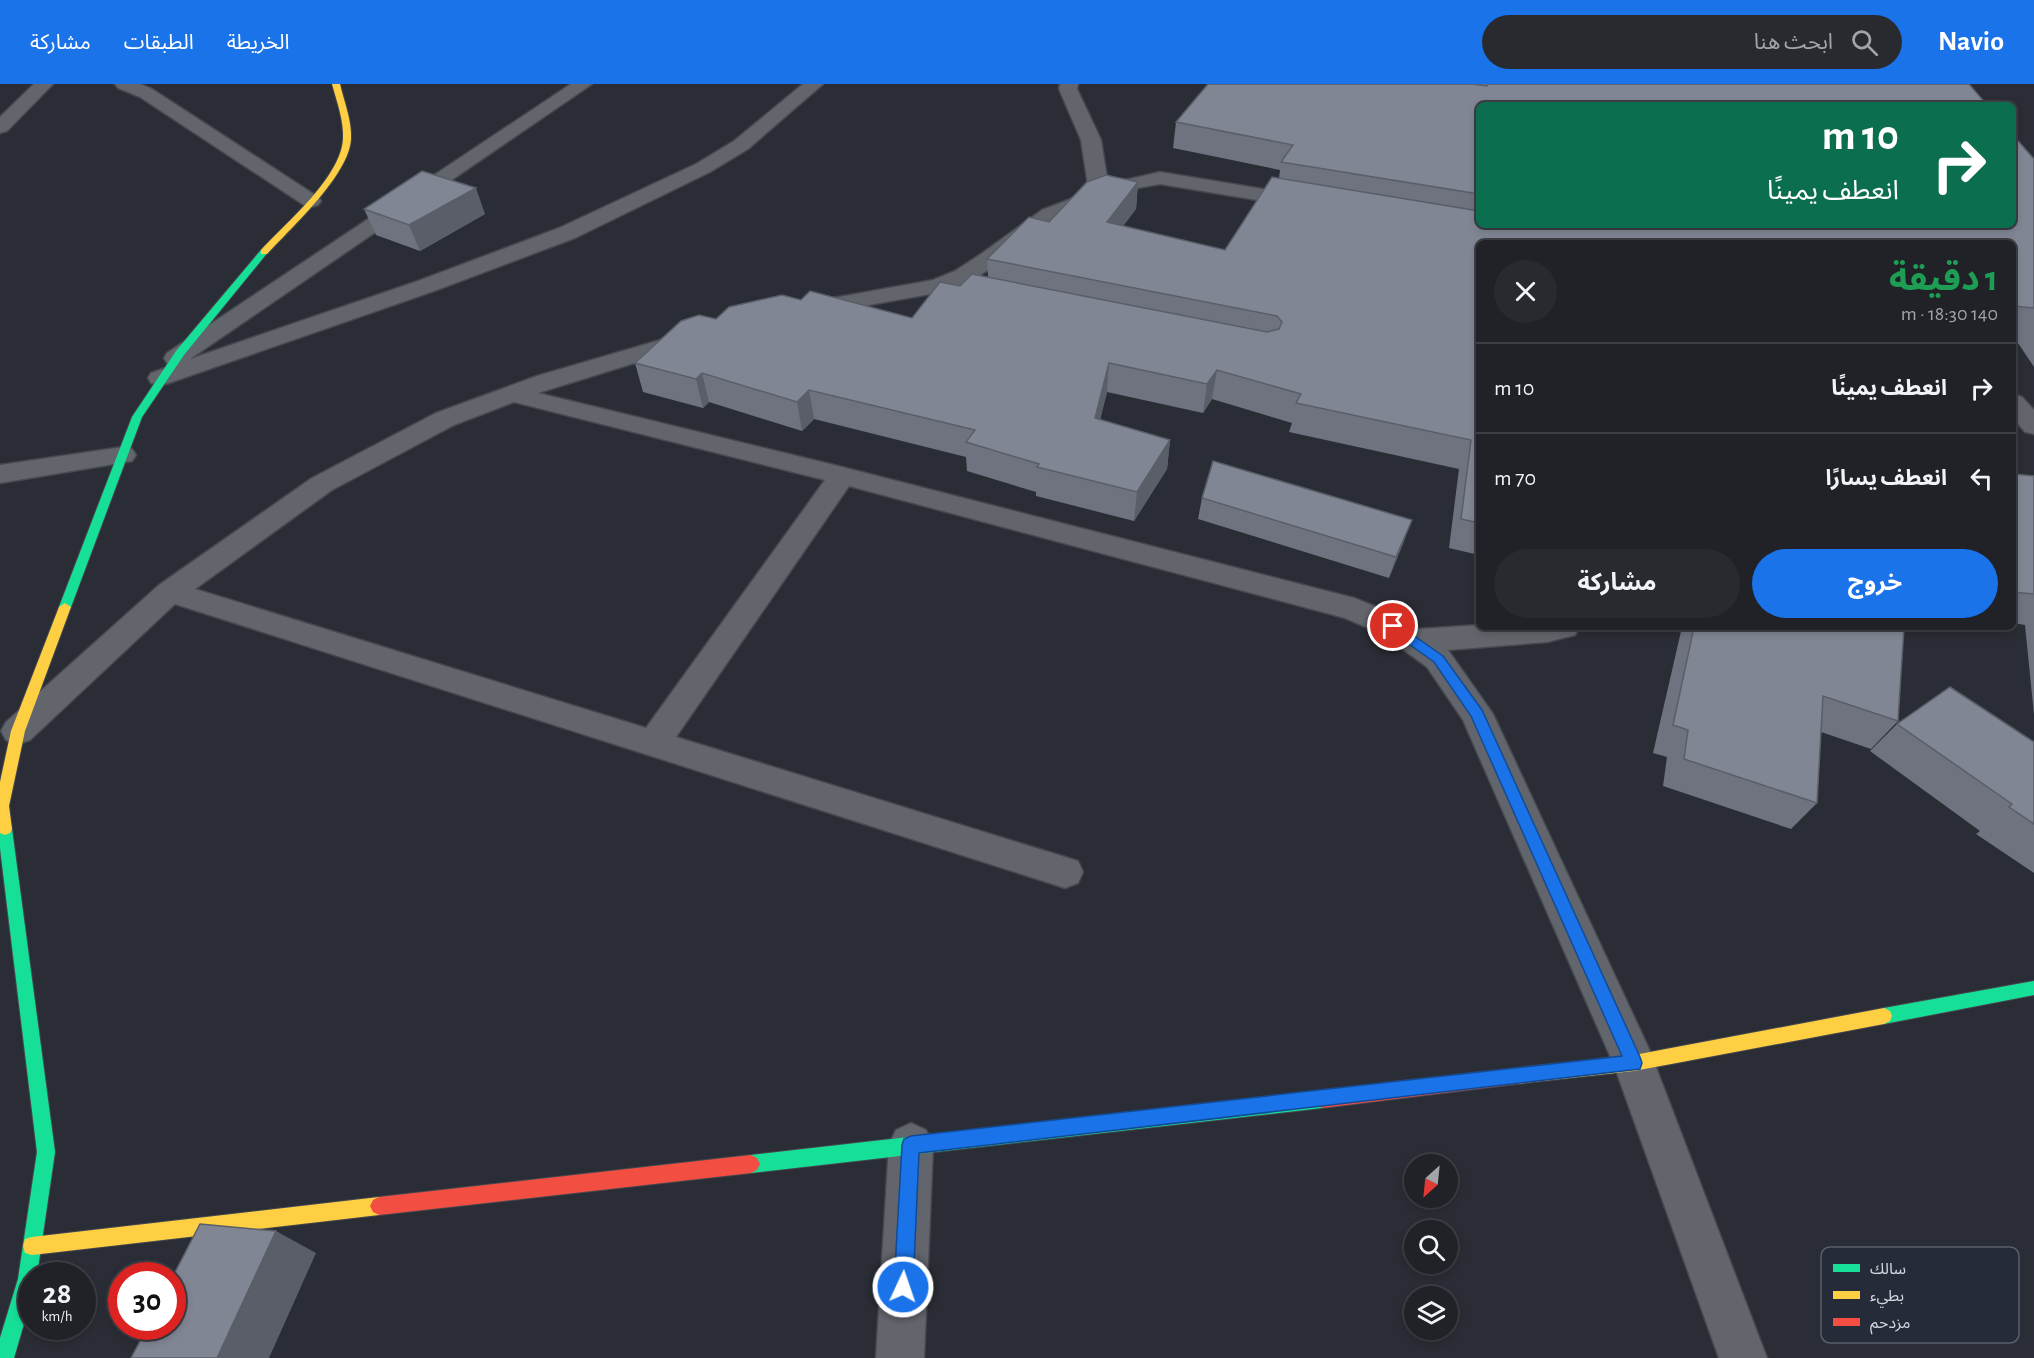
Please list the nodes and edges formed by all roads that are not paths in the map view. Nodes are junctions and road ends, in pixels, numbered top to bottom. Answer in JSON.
{"nodes":[{"id":1,"x":44,"y":84,"type":"edge"},
{"id":2,"x":124,"y":84,"type":"edge"},
{"id":3,"x":583,"y":84,"type":"edge"},
{"id":4,"x":813,"y":84,"type":"edge"},
{"id":5,"x":1069,"y":84,"type":"edge"},
{"id":6,"x":340,"y":86,"type":"edge"},
{"id":7,"x":0,"y":127,"type":"edge"},
{"id":8,"x":1099,"y":195,"type":"junction"},
{"id":9,"x":311,"y":201,"type":"junction"},
{"id":10,"x":1324,"y":205,"type":"edge"},
{"id":11,"x":939,"y":286,"type":"junction"},
{"id":12,"x":974,"y":293,"type":"edge"},
{"id":13,"x":784,"y":315,"type":"edge"},
{"id":14,"x":717,"y":330,"type":"edge"},
{"id":15,"x":176,"y":358,"type":"junction"},
{"id":16,"x":160,"y":378,"type":"junction"},
{"id":17,"x":512,"y":394,"type":"junction"},
{"id":18,"x":2016,"y":405,"type":"edge"},
{"id":19,"x":2034,"y":426,"type":"edge"},
{"id":20,"x":123,"y":454,"type":"junction"},
{"id":21,"x":0,"y":474,"type":"edge"},
{"id":22,"x":842,"y":476,"type":"junction"},
{"id":23,"x":170,"y":592,"type":"junction"},
{"id":24,"x":1551,"y":630,"type":"edge"},
{"id":25,"x":1414,"y":641,"type":"junction"},
{"id":26,"x":18,"y":731,"type":"junction"},
{"id":27,"x":654,"y":743,"type":"junction"},
{"id":28,"x":1065,"y":872,"type":"dead end"},
{"id":29,"x":2034,"y":988,"type":"edge"},
{"id":30,"x":1634,"y":1063,"type":"junction"},
{"id":31,"x":911,"y":1145,"type":"junction"},
{"id":32,"x":32,"y":1246,"type":"junction"},
{"id":33,"x":4,"y":1358,"type":"edge"},
{"id":34,"x":900,"y":1358,"type":"edge"},
{"id":35,"x":1743,"y":1358,"type":"edge"}],
"edges":[{"from":1,"to":7,"type":"street"},
{"from":2,"to":9,"type":"street"},
{"from":3,"to":15,"type":"street"},
{"from":4,"to":16,"type":"street"},
{"from":5,"to":8,"type":"street"},
{"from":6,"to":9,"type":"street"},
{"from":8,"to":10,"type":"street"},
{"from":8,"to":11,"type":"street"},
{"from":9,"to":15,"type":"street"},
{"from":11,"to":12,"type":"street"},
{"from":11,"to":13,"type":"street"},
{"from":14,"to":17,"type":"street"},
{"from":15,"to":16,"type":"street"},
{"from":16,"to":20,"type":"street"},
{"from":17,"to":22,"type":"street"},
{"from":17,"to":23,"type":"street"},
{"from":18,"to":19,"type":"street"},
{"from":20,"to":21,"type":"street"},
{"from":20,"to":26,"type":"street"},
{"from":22,"to":25,"type":"street"},
{"from":22,"to":27,"type":"street"},
{"from":23,"to":26,"type":"street"},
{"from":23,"to":27,"type":"street"},
{"from":24,"to":25,"type":"street"},
{"from":25,"to":30,"type":"street"},
{"from":26,"to":32,"type":"street"},
{"from":27,"to":28,"type":"street"},
{"from":29,"to":30,"type":"street"},
{"from":30,"to":31,"type":"street"},
{"from":30,"to":35,"type":"street"},
{"from":31,"to":32,"type":"street"},
{"from":31,"to":34,"type":"street"},
{"from":32,"to":33,"type":"street"}]}
